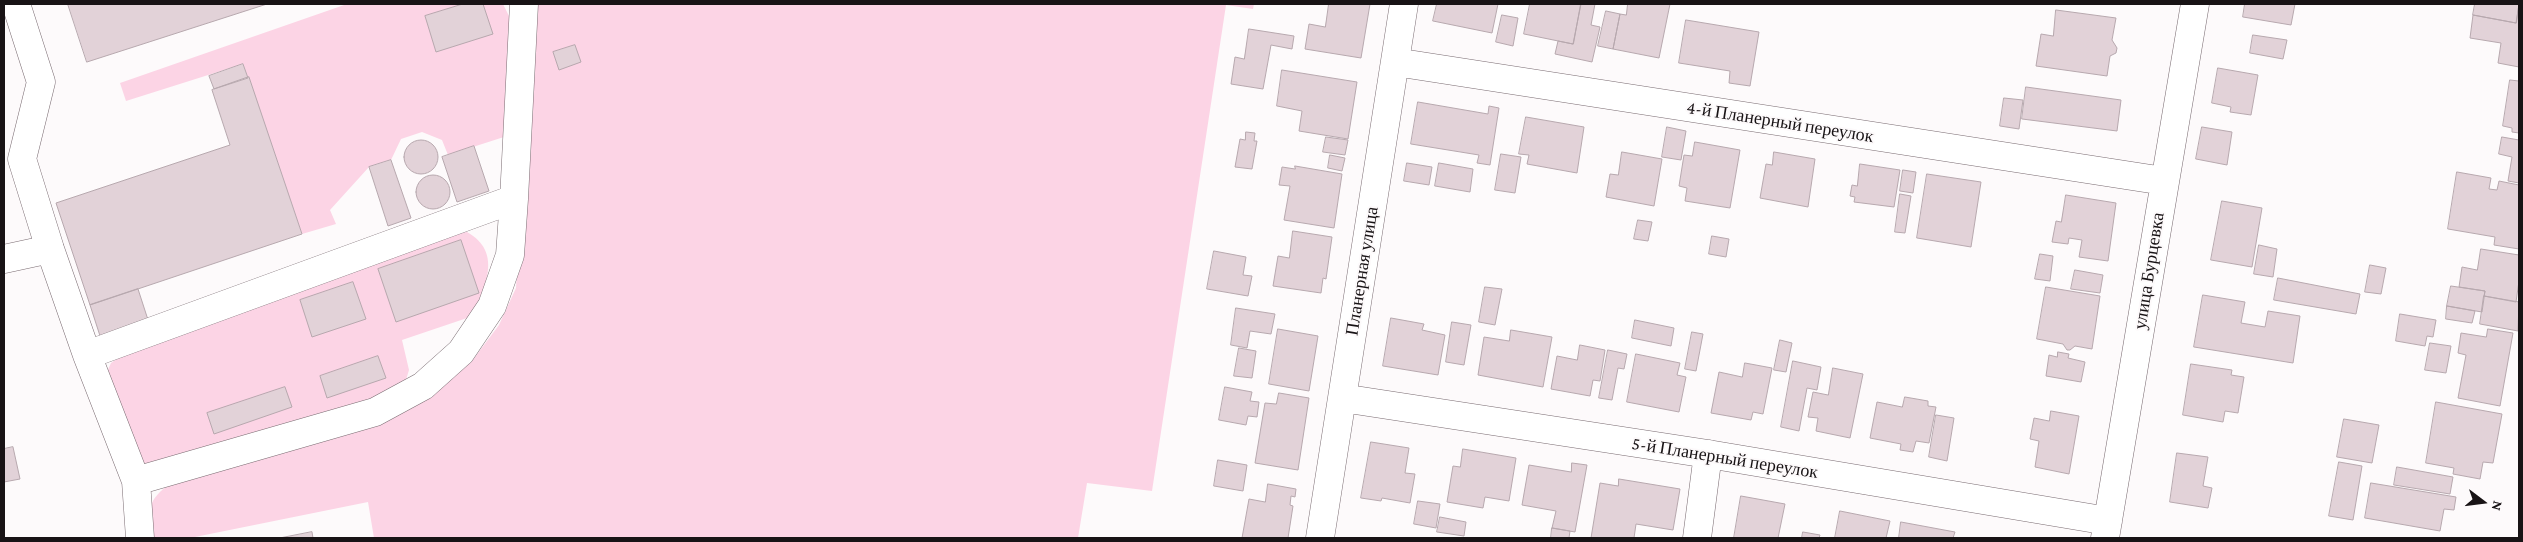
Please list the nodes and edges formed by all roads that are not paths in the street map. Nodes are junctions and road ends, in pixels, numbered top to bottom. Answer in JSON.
{"nodes":[{"id":1,"x":16,"y":4,"type":"edge"},
{"id":2,"x":524,"y":4,"type":"edge"},
{"id":3,"x":1404,"y":4,"type":"edge"},
{"id":4,"x":2194,"y":4,"type":"edge"},
{"id":5,"x":1395,"y":62,"type":"junction"},
{"id":6,"x":2164,"y":182,"type":"junction"},
{"id":7,"x":514,"y":199,"type":"junction"},
{"id":8,"x":50,"y":249,"type":"junction"},
{"id":9,"x":4,"y":260,"type":"edge"},
{"id":10,"x":87,"y":355,"type":"junction"},
{"id":11,"x":1342,"y":398,"type":"junction"},
{"id":12,"x":1708,"y":454,"type":"junction"},
{"id":13,"x":136,"y":481,"type":"junction"},
{"id":14,"x":2106,"y":530,"type":"edge"},
{"id":15,"x":140,"y":538,"type":"edge"},
{"id":16,"x":1320,"y":538,"type":"edge"},
{"id":17,"x":1697,"y":538,"type":"edge"}],
"edges":[{"from":1,"to":8,"type":"street"},
{"from":2,"to":7,"type":"street"},
{"from":3,"to":5,"type":"street","name":"Планерная улица"},
{"from":4,"to":6,"type":"street","name":"улица Бурцевка"},
{"from":5,"to":6,"type":"street","name":"4-й Планерный переулок"},
{"from":5,"to":11,"type":"street","name":"Планерная улица"},
{"from":6,"to":14,"type":"street","name":"улица Бурцевка"},
{"from":7,"to":10,"type":"street"},
{"from":7,"to":13,"type":"street"},
{"from":8,"to":9,"type":"street"},
{"from":8,"to":10,"type":"street"},
{"from":10,"to":13,"type":"street"},
{"from":11,"to":12,"type":"street","name":"5-й Планерный переулок"},
{"from":11,"to":16,"type":"street","name":"Планерная улица"},
{"from":12,"to":14,"type":"street","name":"5-й Планерный переулок"},
{"from":12,"to":17,"type":"street"},
{"from":13,"to":15,"type":"street"}]}
